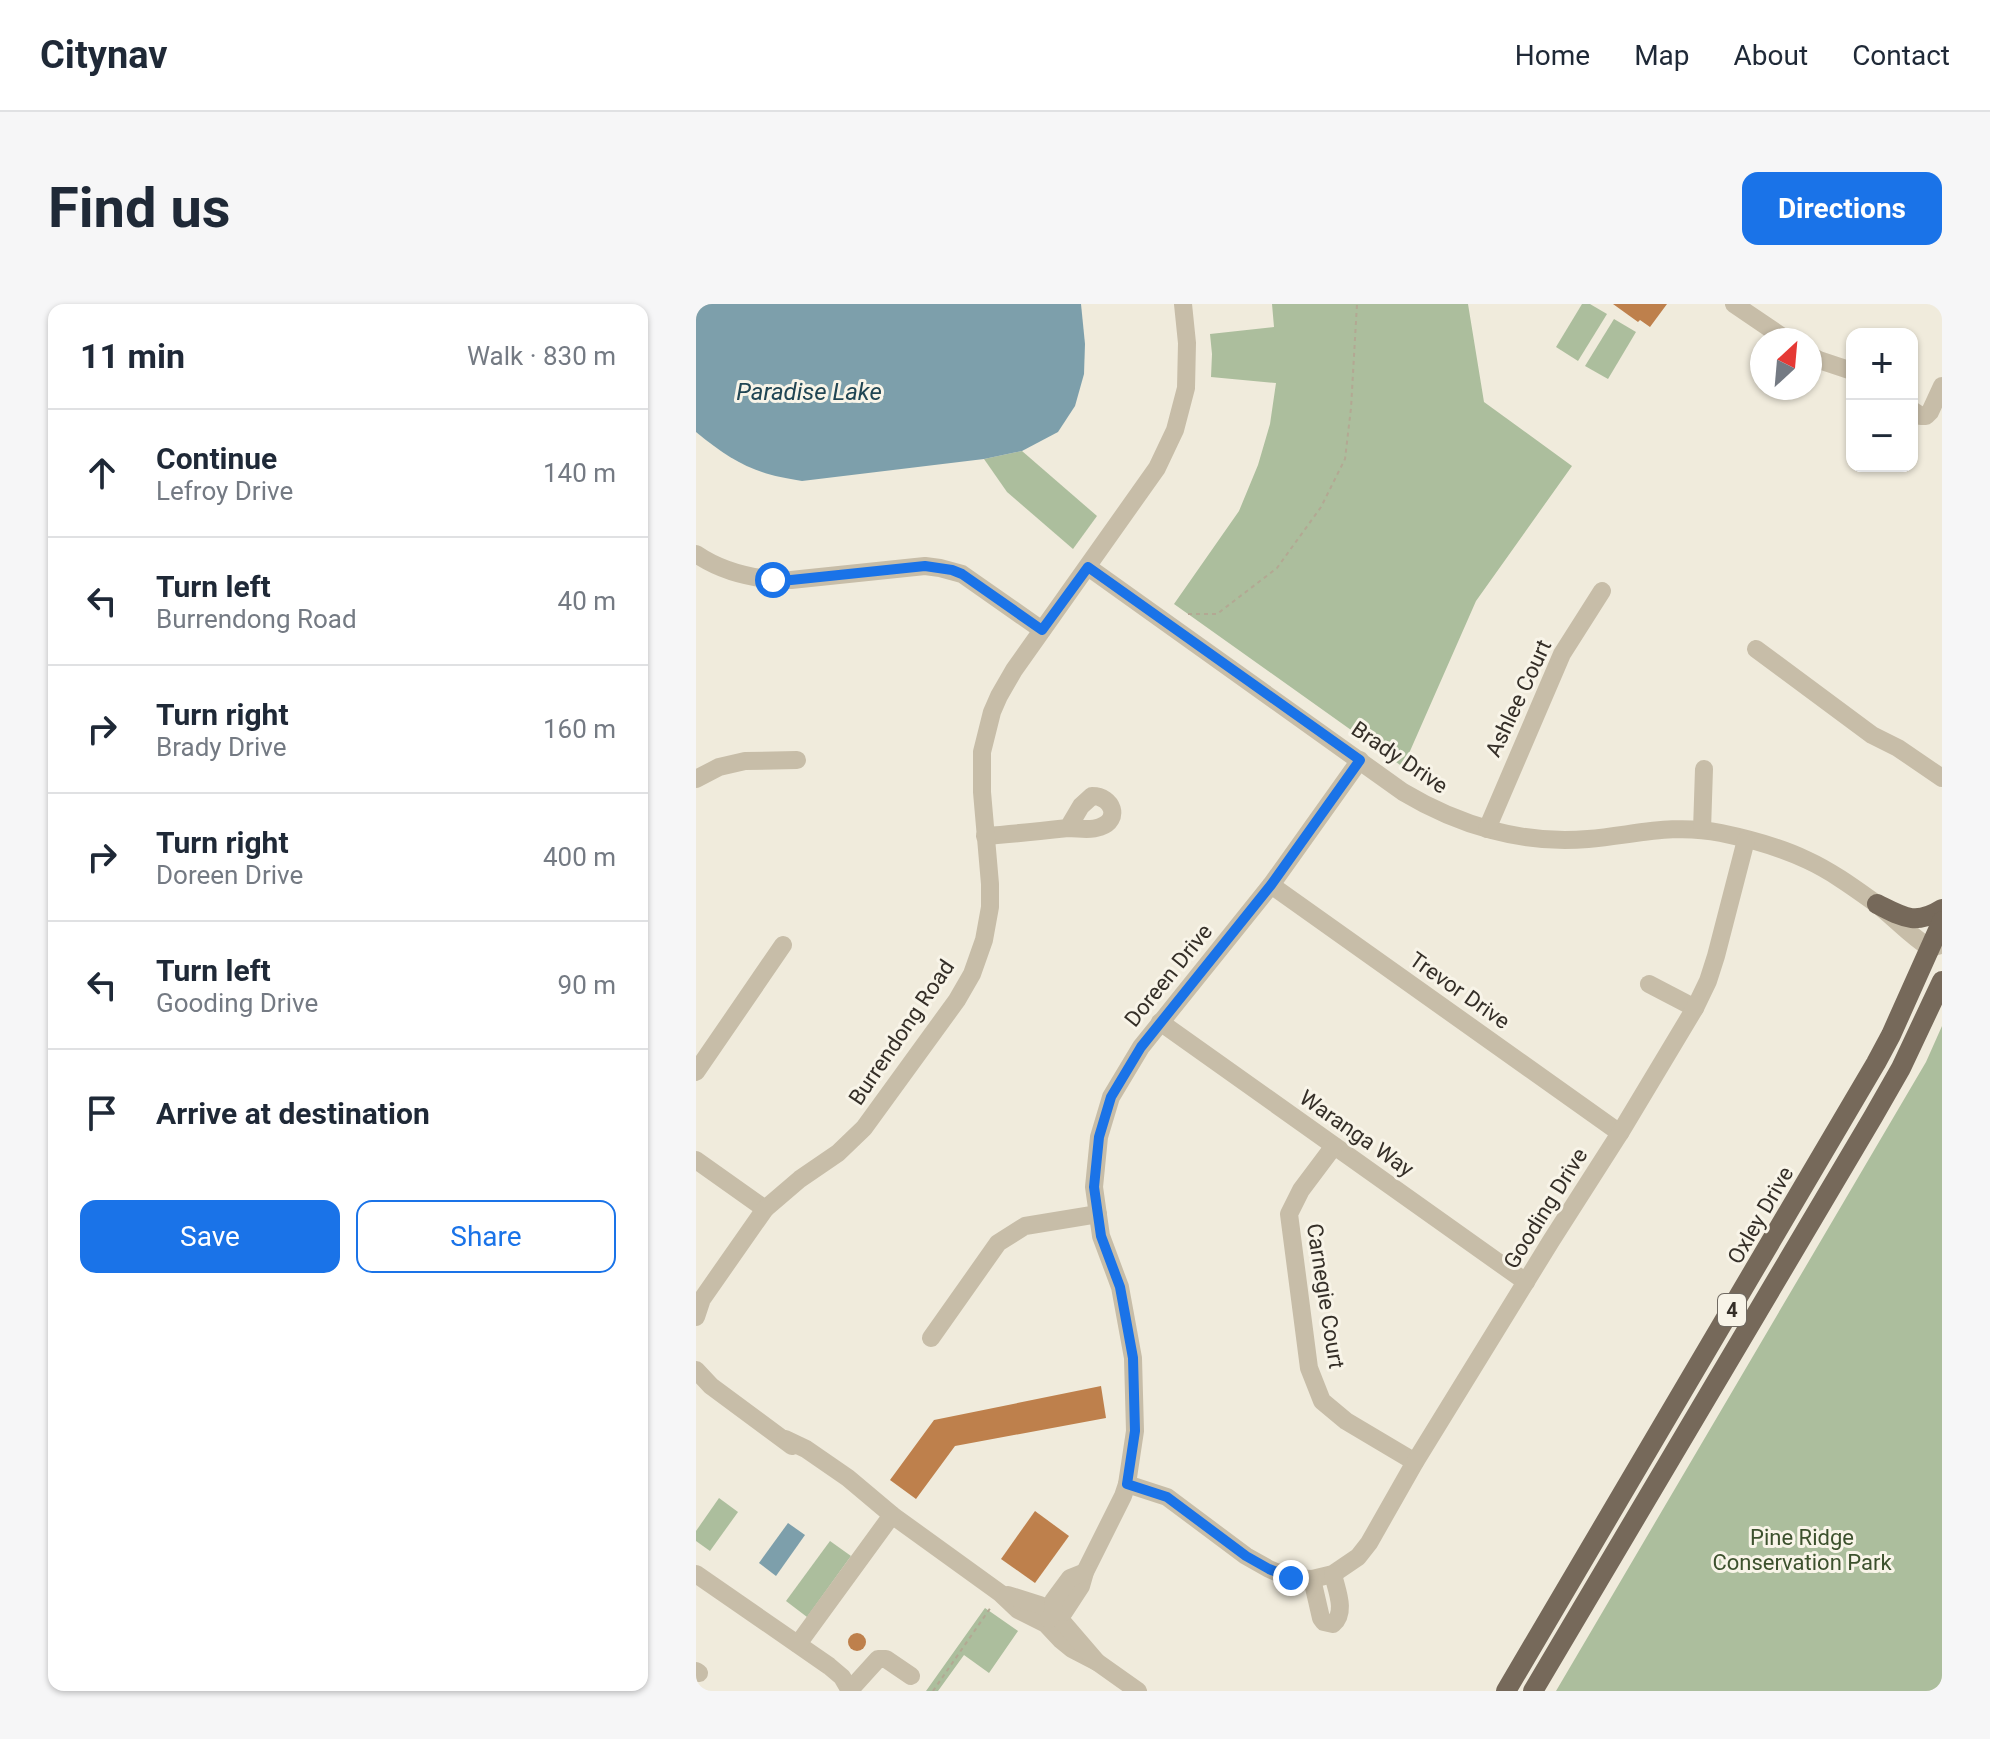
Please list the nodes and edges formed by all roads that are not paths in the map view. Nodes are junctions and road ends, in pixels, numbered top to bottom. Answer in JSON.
{"nodes":[{"id":1,"x":1183,"y":304,"type":"edge"},
{"id":2,"x":1734,"y":304,"type":"edge"},
{"id":3,"x":1769,"y":328,"type":"edge"},
{"id":4,"x":1822,"y":361,"type":"edge"},
{"id":5,"x":1846,"y":369,"type":"edge"},
{"id":6,"x":1942,"y":386,"type":"edge"},
{"id":7,"x":1918,"y":414,"type":"edge"},
{"id":8,"x":696,"y":554,"type":"edge"},
{"id":9,"x":1088,"y":567,"type":"junction"},
{"id":10,"x":1602,"y":591,"type":"dead end"},
{"id":11,"x":1042,"y":630,"type":"junction"},
{"id":12,"x":1756,"y":649,"type":"dead end"},
{"id":13,"x":797,"y":760,"type":"dead end"},
{"id":14,"x":1360,"y":760,"type":"junction"},
{"id":15,"x":1704,"y":769,"type":"dead end"},
{"id":16,"x":1942,"y":778,"type":"edge"},
{"id":17,"x":696,"y":779,"type":"edge"},
{"id":18,"x":1068,"y":828,"type":"dead end"},
{"id":19,"x":1487,"y":829,"type":"junction"},
{"id":20,"x":1702,"y":830,"type":"junction"},
{"id":21,"x":985,"y":836,"type":"junction"},
{"id":22,"x":1746,"y":840,"type":"junction"},
{"id":23,"x":1271,"y":885,"type":"junction"},
{"id":24,"x":1877,"y":904,"type":"junction"},
{"id":25,"x":1942,"y":909,"type":"edge"},
{"id":26,"x":1942,"y":921,"type":"edge"},
{"id":27,"x":783,"y":945,"type":"dead end"},
{"id":28,"x":1936,"y":946,"type":"edge"},
{"id":29,"x":1649,"y":984,"type":"dead end"},
{"id":30,"x":1940,"y":986,"type":"edge"},
{"id":31,"x":1695,"y":1008,"type":"junction"},
{"id":32,"x":1160,"y":1022,"type":"junction"},
{"id":33,"x":696,"y":1072,"type":"edge"},
{"id":34,"x":1851,"y":1108,"type":"junction"},
{"id":35,"x":1620,"y":1133,"type":"junction"},
{"id":36,"x":1334,"y":1146,"type":"junction"},
{"id":37,"x":696,"y":1160,"type":"edge"},
{"id":38,"x":765,"y":1209,"type":"junction"},
{"id":39,"x":1098,"y":1214,"type":"junction"},
{"id":40,"x":1526,"y":1282,"type":"junction"},
{"id":41,"x":699,"y":1300,"type":"edge"},
{"id":42,"x":696,"y":1317,"type":"edge"},
{"id":43,"x":931,"y":1338,"type":"dead end"},
{"id":44,"x":696,"y":1370,"type":"edge"},
{"id":45,"x":704,"y":1383,"type":"edge"},
{"id":46,"x":1415,"y":1462,"type":"junction"},
{"id":47,"x":1127,"y":1484,"type":"junction"},
{"id":48,"x":892,"y":1515,"type":"junction"},
{"id":49,"x":696,"y":1574,"type":"edge"},
{"id":50,"x":1333,"y":1574,"type":"junction"},
{"id":51,"x":1312,"y":1579,"type":"junction"},
{"id":52,"x":1050,"y":1618,"type":"junction"},
{"id":53,"x":798,"y":1644,"type":"junction"},
{"id":54,"x":911,"y":1676,"type":"dead end"},
{"id":55,"x":849,"y":1690,"type":"edge"},
{"id":56,"x":1138,"y":1691,"type":"edge"},
{"id":57,"x":1506,"y":1691,"type":"edge"},
{"id":58,"x":1533,"y":1691,"type":"edge"}],
"edges":[{"from":1,"to":9,"type":"street","name":"Burrendong Road"},
{"from":2,"to":3,"type":"street"},
{"from":4,"to":5,"type":"street"},
{"from":6,"to":7,"type":"street"},
{"from":8,"to":11,"type":"street"},
{"from":9,"to":11,"type":"street","name":"Burrendong Road"},
{"from":9,"to":14,"type":"street","name":"Brady Drive"},
{"from":10,"to":19,"type":"street","name":"Ashlee Court"},
{"from":11,"to":21,"type":"street","name":"Burrendong Road"},
{"from":12,"to":16,"type":"street"},
{"from":13,"to":17,"type":"street"},
{"from":14,"to":19,"type":"street","name":"Brady Drive"},
{"from":14,"to":23,"type":"street","name":"Doreen Drive"},
{"from":15,"to":20,"type":"street"},
{"from":18,"to":21,"type":"street"},
{"from":19,"to":20,"type":"street","name":"Brady Drive"},
{"from":20,"to":22,"type":"street","name":"Brady Drive"},
{"from":21,"to":38,"type":"street","name":"Burrendong Road"},
{"from":22,"to":24,"type":"street","name":"Brady Drive"},
{"from":22,"to":31,"type":"street","name":"Gooding Drive"},
{"from":23,"to":32,"type":"street","name":"Doreen Drive"},
{"from":23,"to":35,"type":"street","name":"Trevor Drive"},
{"from":24,"to":25,"type":"main road"},
{"from":24,"to":28,"type":"street","name":"Brady Drive"},
{"from":26,"to":28,"type":"main road","name":"Oxley Drive","number":"4"},
{"from":27,"to":33,"type":"street"},
{"from":28,"to":34,"type":"main road","name":"Oxley Drive","number":"4"},
{"from":29,"to":31,"type":"street"},
{"from":30,"to":34,"type":"main road"},
{"from":30,"to":58,"type":"main road","number":"4"},
{"from":31,"to":35,"type":"street","name":"Gooding Drive"},
{"from":32,"to":36,"type":"street","name":"Waranga Way"},
{"from":32,"to":39,"type":"street","name":"Doreen Drive"},
{"from":34,"to":57,"type":"main road","name":"Oxley Drive","number":"4"},
{"from":35,"to":40,"type":"street","name":"Gooding Drive"},
{"from":36,"to":40,"type":"street","name":"Waranga Way"},
{"from":36,"to":46,"type":"street","name":"Carnegie Court"},
{"from":37,"to":38,"type":"street"},
{"from":38,"to":41,"type":"street","name":"Burrendong Road"},
{"from":39,"to":43,"type":"street"},
{"from":39,"to":47,"type":"street","name":"Doreen Drive"},
{"from":40,"to":46,"type":"street","name":"Gooding Drive"},
{"from":41,"to":42,"type":"street","name":"Burrendong Road"},
{"from":44,"to":45,"type":"street"},
{"from":45,"to":48,"type":"street"},
{"from":46,"to":50,"type":"street","name":"Gooding Drive"},
{"from":47,"to":51,"type":"street","name":"Gooding Drive"},
{"from":47,"to":52,"type":"street","name":"Doreen Drive"},
{"from":48,"to":52,"type":"street"},
{"from":48,"to":53,"type":"street"},
{"from":49,"to":53,"type":"street"},
{"from":50,"to":51,"type":"street","name":"Gooding Drive"},
{"from":50,"to":51,"type":"street"},
{"from":52,"to":56,"type":"street"},
{"from":53,"to":55,"type":"street"},
{"from":54,"to":55,"type":"street"}]}
